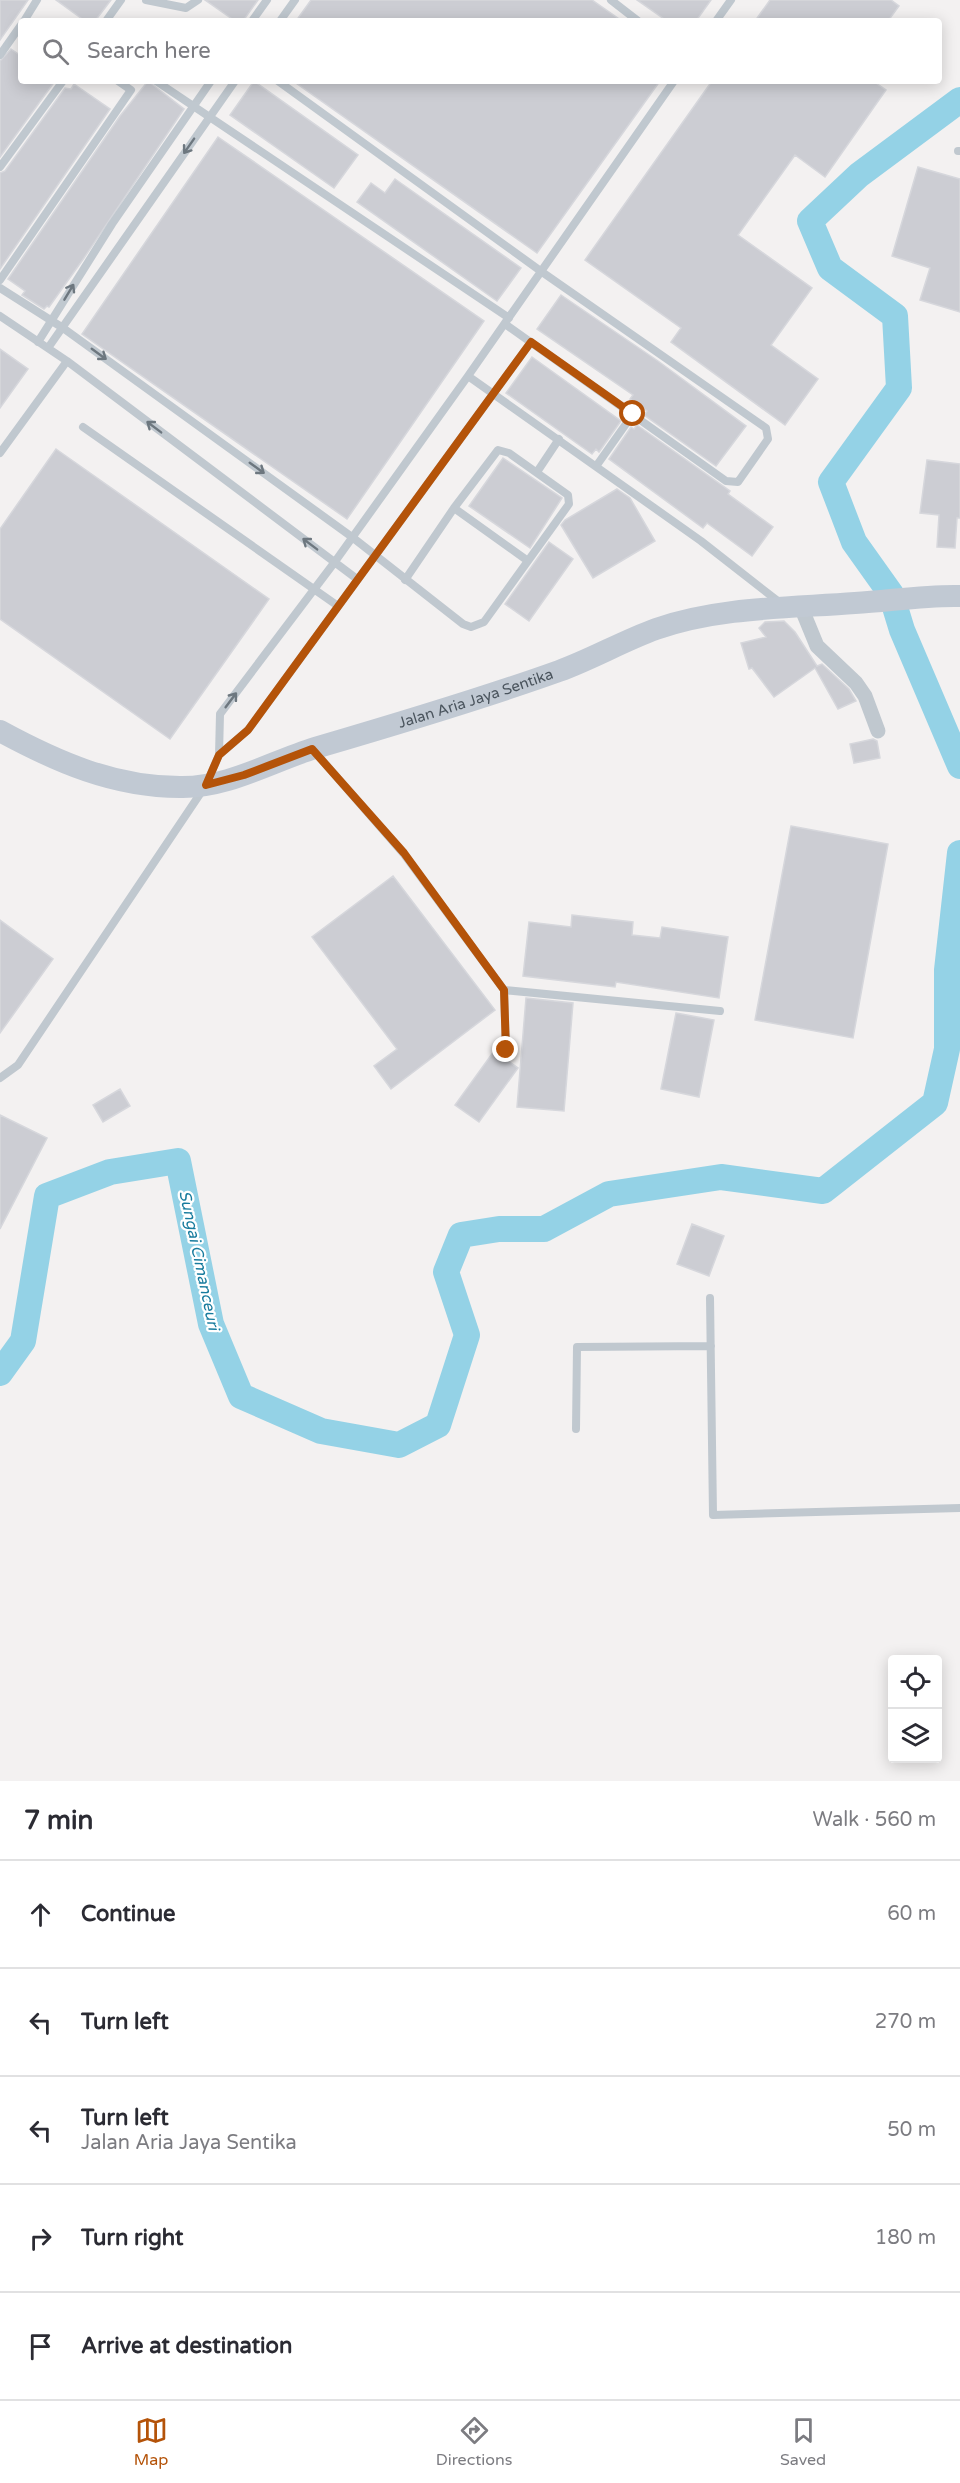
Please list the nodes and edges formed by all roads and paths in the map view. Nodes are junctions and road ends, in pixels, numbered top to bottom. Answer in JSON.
{"nodes":[{"id":1,"x":37,"y":0,"type":"edge"},
{"id":2,"x":121,"y":0,"type":"edge"},
{"id":3,"x":146,"y":0,"type":"edge"},
{"id":4,"x":198,"y":0,"type":"edge"},
{"id":5,"x":267,"y":0,"type":"edge"},
{"id":6,"x":295,"y":0,"type":"edge"},
{"id":7,"x":611,"y":0,"type":"edge"},
{"id":8,"x":731,"y":0,"type":"edge"},
{"id":9,"x":26,"y":18,"type":"edge"},
{"id":10,"x":108,"y":18,"type":"edge"},
{"id":11,"x":254,"y":18,"type":"edge"},
{"id":12,"x":282,"y":18,"type":"edge"},
{"id":13,"x":634,"y":18,"type":"edge"},
{"id":14,"x":718,"y":18,"type":"edge"},
{"id":15,"x":18,"y":30,"type":"edge"},
{"id":16,"x":0,"y":55,"type":"edge"},
{"id":17,"x":61,"y":84,"type":"edge"},
{"id":18,"x":122,"y":84,"type":"edge"},
{"id":19,"x":135,"y":84,"type":"edge"},
{"id":20,"x":160,"y":84,"type":"edge"},
{"id":21,"x":209,"y":84,"type":"edge"},
{"id":22,"x":233,"y":84,"type":"edge"},
{"id":23,"x":282,"y":84,"type":"edge"},
{"id":24,"x":672,"y":84,"type":"edge"},
{"id":25,"x":131,"y":90,"type":"junction"},
{"id":26,"x":194,"y":107,"type":"junction"},
{"id":27,"x":209,"y":117,"type":"junction"},
{"id":28,"x":0,"y":167,"type":"edge"},
{"id":29,"x":542,"y":272,"type":"junction"},
{"id":30,"x":0,"y":280,"type":"edge"},
{"id":31,"x":0,"y":288,"type":"edge"},
{"id":32,"x":0,"y":316,"type":"edge"},
{"id":33,"x":51,"y":321,"type":"junction"},
{"id":34,"x":507,"y":321,"type":"junction"},
{"id":35,"x":63,"y":328,"type":"junction"},
{"id":36,"x":38,"y":342,"type":"junction"},
{"id":37,"x":531,"y":342,"type":"junction"},
{"id":38,"x":48,"y":348,"type":"junction"},
{"id":39,"x":67,"y":361,"type":"junction"},
{"id":40,"x":468,"y":376,"type":"junction"},
{"id":41,"x":494,"y":394,"type":"junction"},
{"id":42,"x":633,"y":414,"type":"junction"},
{"id":43,"x":83,"y":427,"type":"dead end"},
{"id":44,"x":559,"y":439,"type":"junction"},
{"id":45,"x":0,"y":453,"type":"edge"},
{"id":46,"x":597,"y":465,"type":"junction"},
{"id":47,"x":537,"y":472,"type":"junction"},
{"id":48,"x":454,"y":508,"type":"junction"},
{"id":49,"x":352,"y":537,"type":"junction"},
{"id":50,"x":374,"y":554,"type":"junction"},
{"id":51,"x":528,"y":561,"type":"junction"},
{"id":52,"x":334,"y":563,"type":"junction"},
{"id":53,"x":357,"y":579,"type":"junction"},
{"id":54,"x":405,"y":580,"type":"junction"},
{"id":55,"x":313,"y":589,"type":"junction"},
{"id":56,"x":950,"y":595,"type":"edge"},
{"id":57,"x":338,"y":606,"type":"junction"},
{"id":58,"x":794,"y":608,"type":"junction"},
{"id":59,"x":0,"y":731,"type":"edge"},
{"id":60,"x":878,"y":731,"type":"dead end"},
{"id":61,"x":312,"y":749,"type":"junction"},
{"id":62,"x":219,"y":755,"type":"junction"},
{"id":63,"x":206,"y":785,"type":"junction"},
{"id":64,"x":504,"y":990,"type":"junction"},
{"id":65,"x":720,"y":1011,"type":"dead end"},
{"id":66,"x":506,"y":1050,"type":"dead end"},
{"id":67,"x":0,"y":1078,"type":"edge"},
{"id":68,"x":710,"y":1298,"type":"dead end"},
{"id":69,"x":711,"y":1346,"type":"junction"},
{"id":70,"x":576,"y":1430,"type":"dead end"},
{"id":71,"x":960,"y":1508,"type":"edge"}],
"edges":[{"from":1,"to":9,"type":"lane"},
{"from":2,"to":10,"type":"lane"},
{"from":3,"to":4,"type":"lane"},
{"from":5,"to":11,"type":"lane"},
{"from":6,"to":12,"type":"lane"},
{"from":7,"to":13,"type":"lane"},
{"from":8,"to":14,"type":"lane"},
{"from":15,"to":16,"type":"lane"},
{"from":17,"to":28,"type":"lane"},
{"from":18,"to":25,"type":"lane"},
{"from":19,"to":25,"type":"lane"},
{"from":20,"to":26,"type":"lane"},
{"from":21,"to":26,"type":"lane"},
{"from":22,"to":27,"type":"lane"},
{"from":23,"to":29,"type":"lane"},
{"from":24,"to":29,"type":"lane"},
{"from":25,"to":30,"type":"lane"},
{"from":26,"to":27,"type":"lane"},
{"from":33,"to":26,"type":"lane","one_way":true},
{"from":27,"to":34,"type":"lane"},
{"from":27,"to":35,"type":"lane","one_way":true},
{"from":29,"to":34,"type":"lane"},
{"from":29,"to":42,"type":"lane"},
{"from":31,"to":33,"type":"lane"},
{"from":32,"to":36,"type":"lane"},
{"from":33,"to":35,"type":"lane"},
{"from":33,"to":36,"type":"lane"},
{"from":34,"to":37,"type":"lane"},
{"from":34,"to":40,"type":"lane"},
{"from":35,"to":38,"type":"lane"},
{"from":35,"to":49,"type":"lane","one_way":true},
{"from":36,"to":38,"type":"lane"},
{"from":37,"to":41,"type":"lane"},
{"from":37,"to":42,"type":"lane"},
{"from":38,"to":39,"type":"lane"},
{"from":39,"to":45,"type":"lane"},
{"from":52,"to":39,"type":"lane","one_way":true},
{"from":40,"to":41,"type":"lane"},
{"from":40,"to":49,"type":"lane"},
{"from":41,"to":44,"type":"lane"},
{"from":41,"to":50,"type":"lane"},
{"from":42,"to":46,"type":"lane"},
{"from":43,"to":55,"type":"lane"},
{"from":44,"to":46,"type":"lane"},
{"from":44,"to":47,"type":"lane"},
{"from":46,"to":58,"type":"lane"},
{"from":47,"to":48,"type":"lane"},
{"from":47,"to":51,"type":"lane"},
{"from":48,"to":51,"type":"lane"},
{"from":48,"to":54,"type":"lane"},
{"from":49,"to":50,"type":"lane"},
{"from":49,"to":52,"type":"lane"},
{"from":50,"to":53,"type":"lane"},
{"from":50,"to":54,"type":"lane"},
{"from":51,"to":54,"type":"lane"},
{"from":52,"to":53,"type":"lane"},
{"from":52,"to":55,"type":"lane"},
{"from":53,"to":57,"type":"lane"},
{"from":55,"to":57,"type":"lane"},
{"from":62,"to":55,"type":"lane","one_way":true},
{"from":56,"to":58,"type":"street","name":"Jalan Aria Jaya Sentika"},
{"from":57,"to":62,"type":"lane"},
{"from":58,"to":60,"type":"street"},
{"from":58,"to":61,"type":"street","name":"Jalan Aria Jaya Sentika"},
{"from":59,"to":63,"type":"street","name":"Jalan Aria Jaya Sentika"},
{"from":61,"to":63,"type":"street","name":"Jalan Aria Jaya Sentika"},
{"from":61,"to":64,"type":"lane"},
{"from":62,"to":63,"type":"lane"},
{"from":63,"to":67,"type":"lane"},
{"from":64,"to":65,"type":"lane"},
{"from":64,"to":66,"type":"lane"},
{"from":68,"to":69,"type":"lane"},
{"from":69,"to":70,"type":"lane"},
{"from":69,"to":71,"type":"lane"}]}
